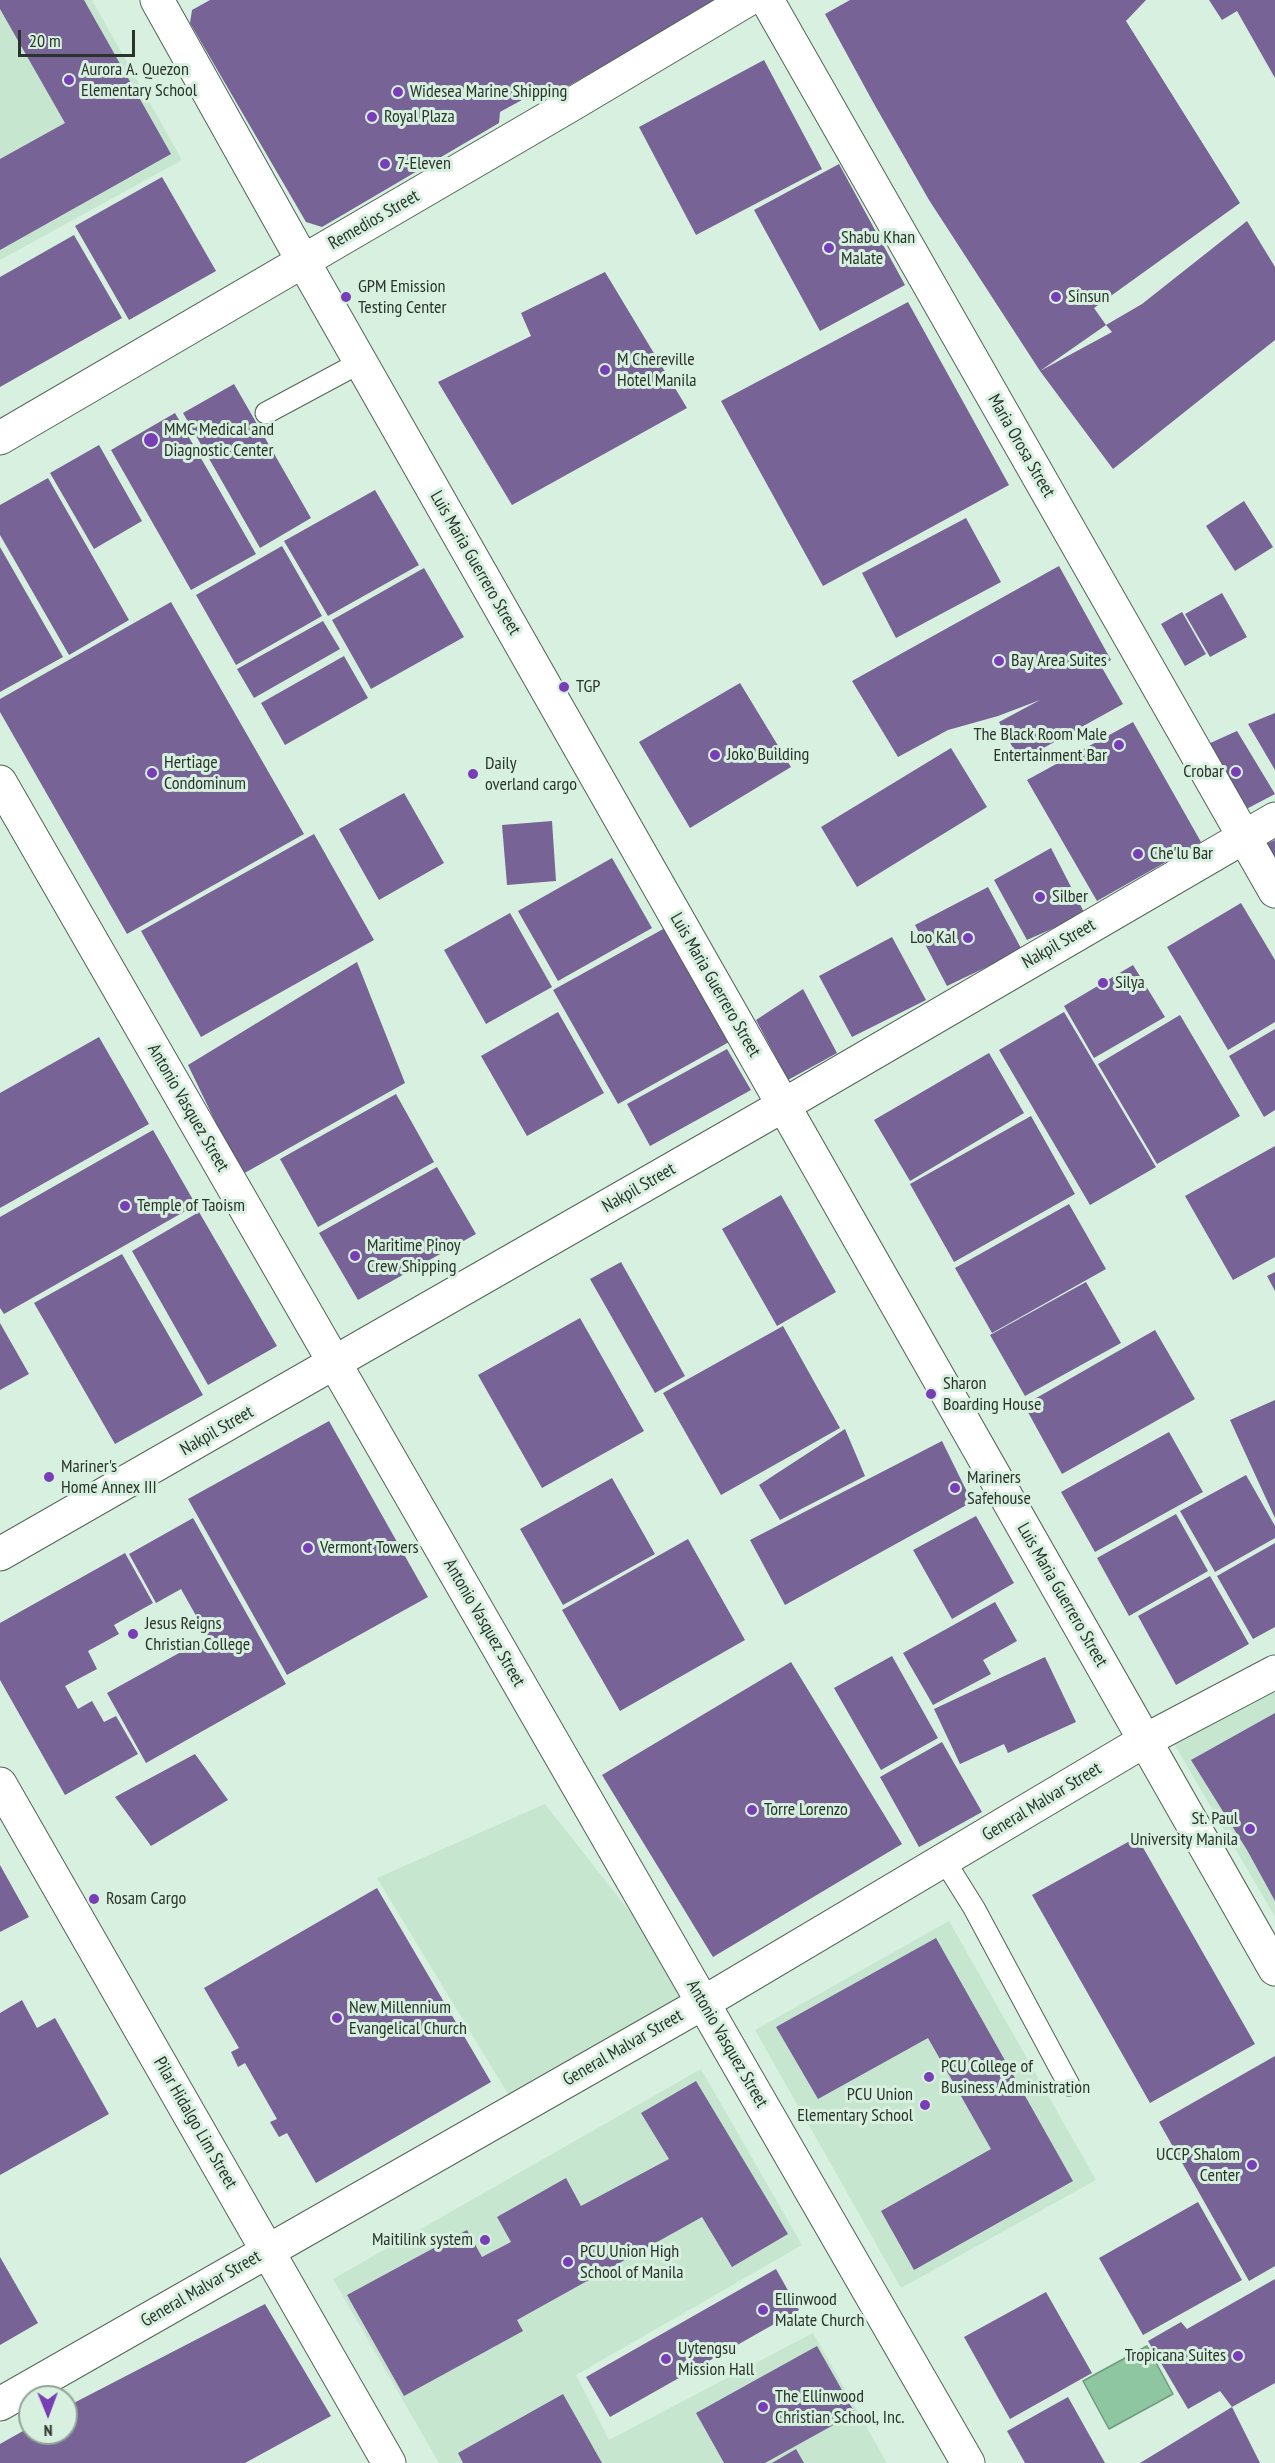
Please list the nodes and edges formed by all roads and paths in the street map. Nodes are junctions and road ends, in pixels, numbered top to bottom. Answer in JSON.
{"nodes":[{"id":1,"x":157,"y":0,"type":"edge"},
{"id":2,"x":747,"y":0,"type":"edge"},
{"id":3,"x":767,"y":0,"type":"edge"},
{"id":4,"x":303,"y":261,"type":"junction"},
{"id":5,"x":361,"y":362,"type":"junction"},
{"id":6,"x":266,"y":413,"type":"dead end"},
{"id":7,"x":0,"y":438,"type":"edge"},
{"id":8,"x":0,"y":782,"type":"edge"},
{"id":9,"x":1275,"y":819,"type":"edge"},
{"id":10,"x":1243,"y":836,"type":"junction"},
{"id":11,"x":1275,"y":891,"type":"edge"},
{"id":12,"x":784,"y":1105,"type":"junction"},
{"id":13,"x":335,"y":1364,"type":"junction"},
{"id":14,"x":0,"y":1554,"type":"edge"},
{"id":15,"x":1275,"y":1672,"type":"edge"},
{"id":16,"x":1144,"y":1741,"type":"junction"},
{"id":17,"x":0,"y":1784,"type":"edge"},
{"id":18,"x":944,"y":1860,"type":"junction"},
{"id":19,"x":1275,"y":1969,"type":"edge"},
{"id":20,"x":703,"y":2002,"type":"junction"},
{"id":21,"x":1069,"y":2085,"type":"dead end"},
{"id":22,"x":269,"y":2251,"type":"junction"},
{"id":23,"x":0,"y":2404,"type":"edge"},
{"id":24,"x":389,"y":2463,"type":"edge"},
{"id":25,"x":968,"y":2463,"type":"edge"}],
"edges":[{"from":1,"to":4,"type":"street","name":"Luis Maria Guerrero Street"},
{"from":2,"to":4,"type":"street","name":"Remedios Street"},
{"from":3,"to":10,"type":"street","name":"Maria Orosa Street"},
{"from":4,"to":5,"type":"street","name":"Luis Maria Guerrero Street"},
{"from":4,"to":7,"type":"street","name":"Remedios Street"},
{"from":5,"to":6,"type":"lane"},
{"from":5,"to":12,"type":"street","name":"Luis Maria Guerrero Street"},
{"from":8,"to":13,"type":"street","name":"Antonio Vasquez Street"},
{"from":9,"to":10,"type":"street","name":"Nakpil Street"},
{"from":10,"to":11,"type":"street","name":"Maria Orosa Street"},
{"from":10,"to":12,"type":"street","name":"Nakpil Street"},
{"from":12,"to":13,"type":"street","name":"Nakpil Street"},
{"from":12,"to":16,"type":"street","name":"Luis Maria Guerrero Street"},
{"from":13,"to":14,"type":"street","name":"Nakpil Street"},
{"from":13,"to":20,"type":"street","name":"Antonio Vasquez Street"},
{"from":15,"to":16,"type":"street","name":"General Malvar Street"},
{"from":16,"to":18,"type":"street","name":"General Malvar Street"},
{"from":16,"to":19,"type":"street","name":"Luis Maria Guerrero Street"},
{"from":17,"to":22,"type":"street","name":"Pilar Hidalgo Lim Street"},
{"from":18,"to":20,"type":"street","name":"General Malvar Street"},
{"from":18,"to":21,"type":"lane"},
{"from":20,"to":22,"type":"street","name":"General Malvar Street"},
{"from":20,"to":25,"type":"street","name":"Antonio Vasquez Street"},
{"from":22,"to":23,"type":"street","name":"General Malvar Street"},
{"from":22,"to":24,"type":"street","name":"Pilar Hidalgo Lim Street"}]}
